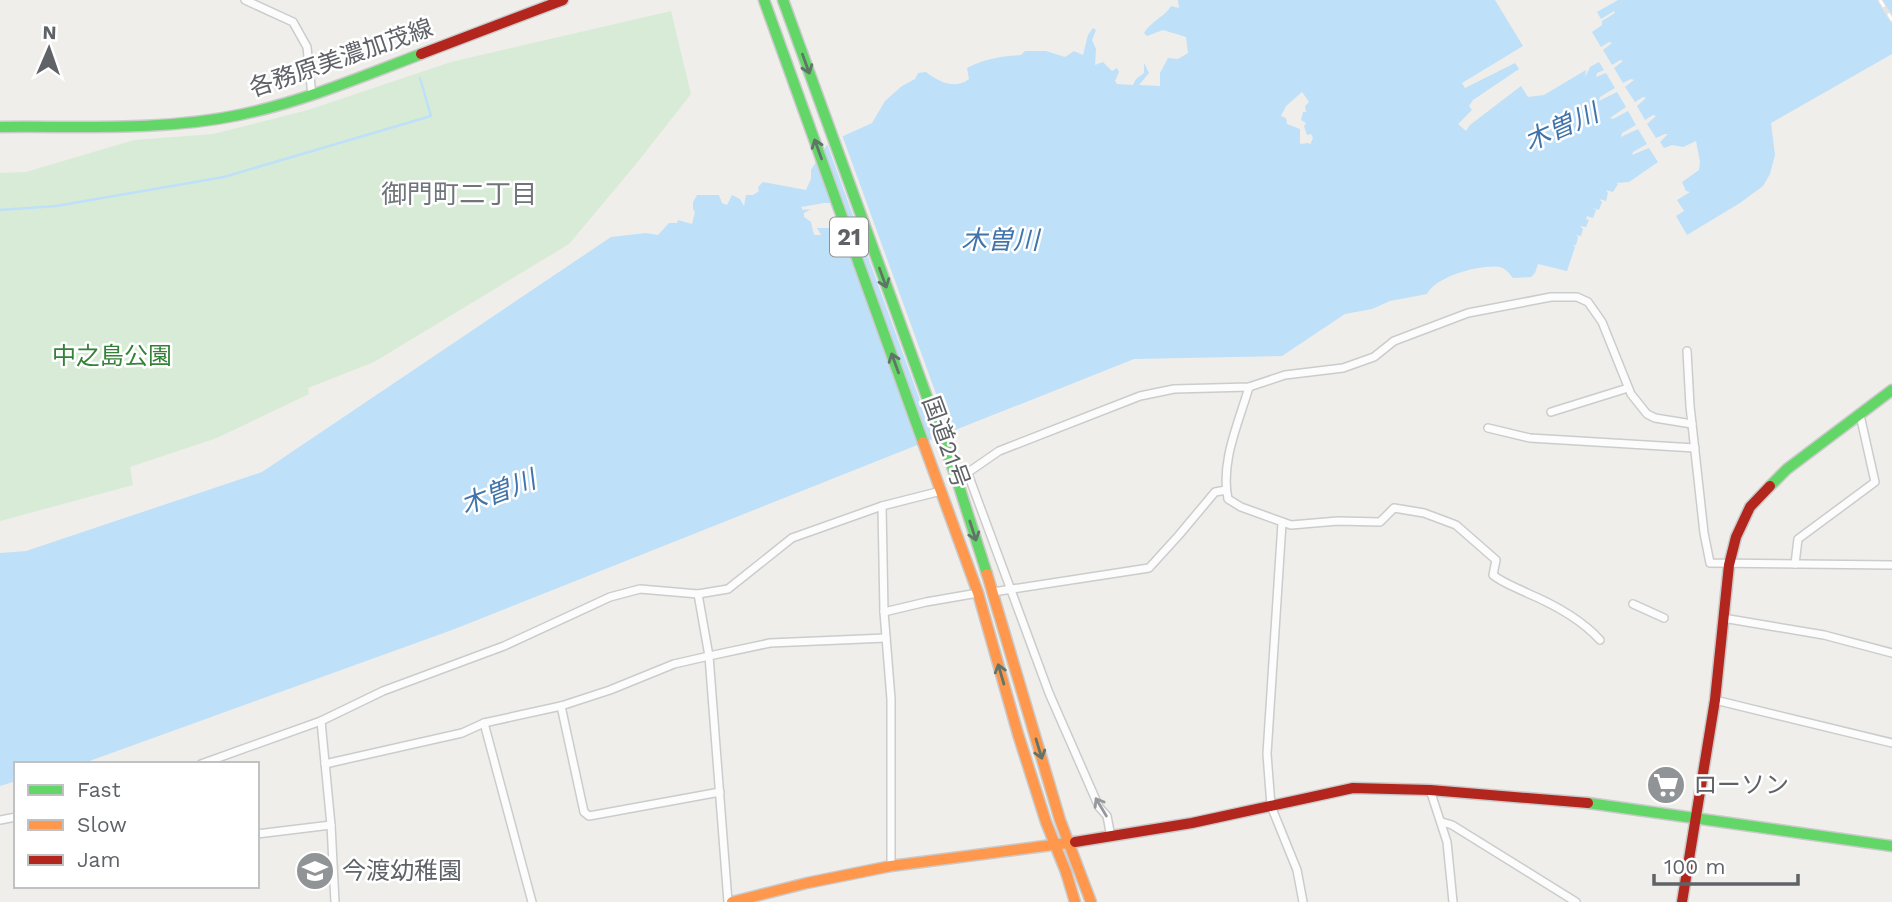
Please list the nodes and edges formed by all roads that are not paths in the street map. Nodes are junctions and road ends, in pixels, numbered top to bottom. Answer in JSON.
{"nodes":[{"id":1,"x":245,"y":0,"type":"edge"},
{"id":2,"x":563,"y":0,"type":"edge"},
{"id":3,"x":764,"y":0,"type":"edge"},
{"id":4,"x":783,"y":0,"type":"edge"},
{"id":5,"x":312,"y":96,"type":"junction"},
{"id":6,"x":0,"y":127,"type":"edge"},
{"id":7,"x":1687,"y":351,"type":"dead end"},
{"id":8,"x":1249,"y":387,"type":"junction"},
{"id":9,"x":1628,"y":388,"type":"junction"},
{"id":10,"x":1892,"y":390,"type":"edge"},
{"id":11,"x":1551,"y":412,"type":"dead end"},
{"id":12,"x":1860,"y":415,"type":"junction"},
{"id":13,"x":1692,"y":424,"type":"junction"},
{"id":14,"x":1488,"y":428,"type":"dead end"},
{"id":15,"x":1695,"y":448,"type":"junction"},
{"id":16,"x":968,"y":474,"type":"junction"},
{"id":17,"x":957,"y":480,"type":"junction"},
{"id":18,"x":1226,"y":490,"type":"junction"},
{"id":19,"x":941,"y":491,"type":"junction"},
{"id":20,"x":882,"y":506,"type":"junction"},
{"id":21,"x":1282,"y":523,"type":"junction"},
{"id":22,"x":1795,"y":564,"type":"junction"},
{"id":23,"x":1728,"y":565,"type":"junction"},
{"id":24,"x":1892,"y":565,"type":"edge"},
{"id":25,"x":1010,"y":589,"type":"junction"},
{"id":26,"x":993,"y":592,"type":"junction"},
{"id":27,"x":978,"y":593,"type":"junction"},
{"id":28,"x":698,"y":594,"type":"junction"},
{"id":29,"x":1633,"y":604,"type":"dead end"},
{"id":30,"x":884,"y":612,"type":"junction"},
{"id":31,"x":1664,"y":618,"type":"dead end"},
{"id":32,"x":1723,"y":618,"type":"junction"},
{"id":33,"x":886,"y":638,"type":"junction"},
{"id":34,"x":1600,"y":640,"type":"dead end"},
{"id":35,"x":1892,"y":653,"type":"edge"},
{"id":36,"x":709,"y":656,"type":"junction"},
{"id":37,"x":1714,"y":700,"type":"junction"},
{"id":38,"x":561,"y":706,"type":"junction"},
{"id":39,"x":321,"y":721,"type":"junction"},
{"id":40,"x":484,"y":723,"type":"junction"},
{"id":41,"x":1892,"y":743,"type":"edge"},
{"id":42,"x":207,"y":762,"type":"edge"},
{"id":43,"x":325,"y":764,"type":"junction"},
{"id":44,"x":1430,"y":790,"type":"junction"},
{"id":45,"x":720,"y":792,"type":"junction"},
{"id":46,"x":1271,"y":806,"type":"junction"},
{"id":47,"x":1694,"y":817,"type":"junction"},
{"id":48,"x":1442,"y":822,"type":"junction"},
{"id":49,"x":331,"y":825,"type":"junction"},
{"id":50,"x":259,"y":834,"type":"edge"},
{"id":51,"x":1111,"y":837,"type":"junction"},
{"id":52,"x":1069,"y":843,"type":"junction"},
{"id":53,"x":1055,"y":844,"type":"junction"},
{"id":54,"x":1892,"y":846,"type":"edge"},
{"id":55,"x":891,"y":866,"type":"junction"},
{"id":56,"x":755,"y":899,"type":"edge"},
{"id":57,"x":335,"y":902,"type":"edge"},
{"id":58,"x":532,"y":902,"type":"edge"},
{"id":59,"x":730,"y":902,"type":"edge"},
{"id":60,"x":1075,"y":902,"type":"edge"},
{"id":61,"x":1091,"y":902,"type":"edge"},
{"id":62,"x":1303,"y":902,"type":"edge"},
{"id":63,"x":1453,"y":902,"type":"edge"},
{"id":64,"x":1576,"y":902,"type":"edge"},
{"id":65,"x":1682,"y":902,"type":"edge"}],
"edges":[{"from":1,"to":5,"type":"street"},
{"from":2,"to":5,"type":"main road","name":"各務原美濃加茂線"},
{"from":19,"to":3,"type":"main road","name":"国道21号","number":"21","one_way":true},
{"from":4,"to":17,"type":"main road","name":"国道21号","number":"21","one_way":true},
{"from":5,"to":6,"type":"main road","name":"各務原美濃加茂線"},
{"from":7,"to":13,"type":"street"},
{"from":8,"to":9,"type":"street"},
{"from":8,"to":16,"type":"street"},
{"from":8,"to":18,"type":"street"},
{"from":9,"to":11,"type":"street"},
{"from":9,"to":13,"type":"street"},
{"from":10,"to":12,"type":"main road"},
{"from":12,"to":22,"type":"street"},
{"from":12,"to":23,"type":"main road"},
{"from":13,"to":15,"type":"street"},
{"from":14,"to":15,"type":"street"},
{"from":15,"to":23,"type":"street"},
{"from":16,"to":17,"type":"street"},
{"from":16,"to":25,"type":"street"},
{"from":17,"to":26,"type":"main road","name":"国道21号","number":"21","one_way":true},
{"from":18,"to":21,"type":"street"},
{"from":18,"to":25,"type":"street"},
{"from":19,"to":20,"type":"street"},
{"from":19,"to":27,"type":"main road","name":"国道21号","number":"21"},
{"from":20,"to":28,"type":"street"},
{"from":20,"to":30,"type":"street"},
{"from":21,"to":34,"type":"street"},
{"from":21,"to":46,"type":"street"},
{"from":22,"to":23,"type":"street"},
{"from":22,"to":24,"type":"street"},
{"from":23,"to":32,"type":"main road"},
{"from":25,"to":26,"type":"street"},
{"from":51,"to":25,"type":"street","one_way":true},
{"from":26,"to":52,"type":"main road","name":"国道21号","number":"21","one_way":true},
{"from":27,"to":30,"type":"street"},
{"from":53,"to":27,"type":"main road","name":"国道21号","number":"21","one_way":true},
{"from":28,"to":36,"type":"street"},
{"from":28,"to":39,"type":"street"},
{"from":29,"to":31,"type":"street"},
{"from":30,"to":33,"type":"street"},
{"from":32,"to":35,"type":"street"},
{"from":32,"to":37,"type":"main road"},
{"from":33,"to":36,"type":"street"},
{"from":33,"to":55,"type":"street"},
{"from":36,"to":38,"type":"street"},
{"from":36,"to":45,"type":"street"},
{"from":37,"to":41,"type":"street"},
{"from":37,"to":47,"type":"main road"},
{"from":38,"to":40,"type":"street"},
{"from":38,"to":45,"type":"street"},
{"from":39,"to":42,"type":"street"},
{"from":39,"to":43,"type":"street"},
{"from":40,"to":43,"type":"street"},
{"from":40,"to":58,"type":"street"},
{"from":43,"to":49,"type":"street"},
{"from":44,"to":46,"type":"main road"},
{"from":44,"to":47,"type":"main road"},
{"from":44,"to":48,"type":"street"},
{"from":45,"to":59,"type":"street"},
{"from":46,"to":51,"type":"main road"},
{"from":46,"to":62,"type":"street"},
{"from":47,"to":54,"type":"main road"},
{"from":47,"to":65,"type":"main road"},
{"from":48,"to":63,"type":"street"},
{"from":48,"to":64,"type":"street"},
{"from":49,"to":50,"type":"street"},
{"from":49,"to":57,"type":"street"},
{"from":51,"to":52,"type":"main road"},
{"from":52,"to":53,"type":"main road"},
{"from":52,"to":61,"type":"main road","name":"国道21号","number":"21"},
{"from":53,"to":55,"type":"main road"},
{"from":53,"to":60,"type":"main road","name":"国道21号","number":"21"},
{"from":55,"to":56,"type":"main road"},
{"from":56,"to":59,"type":"main road"}]}
